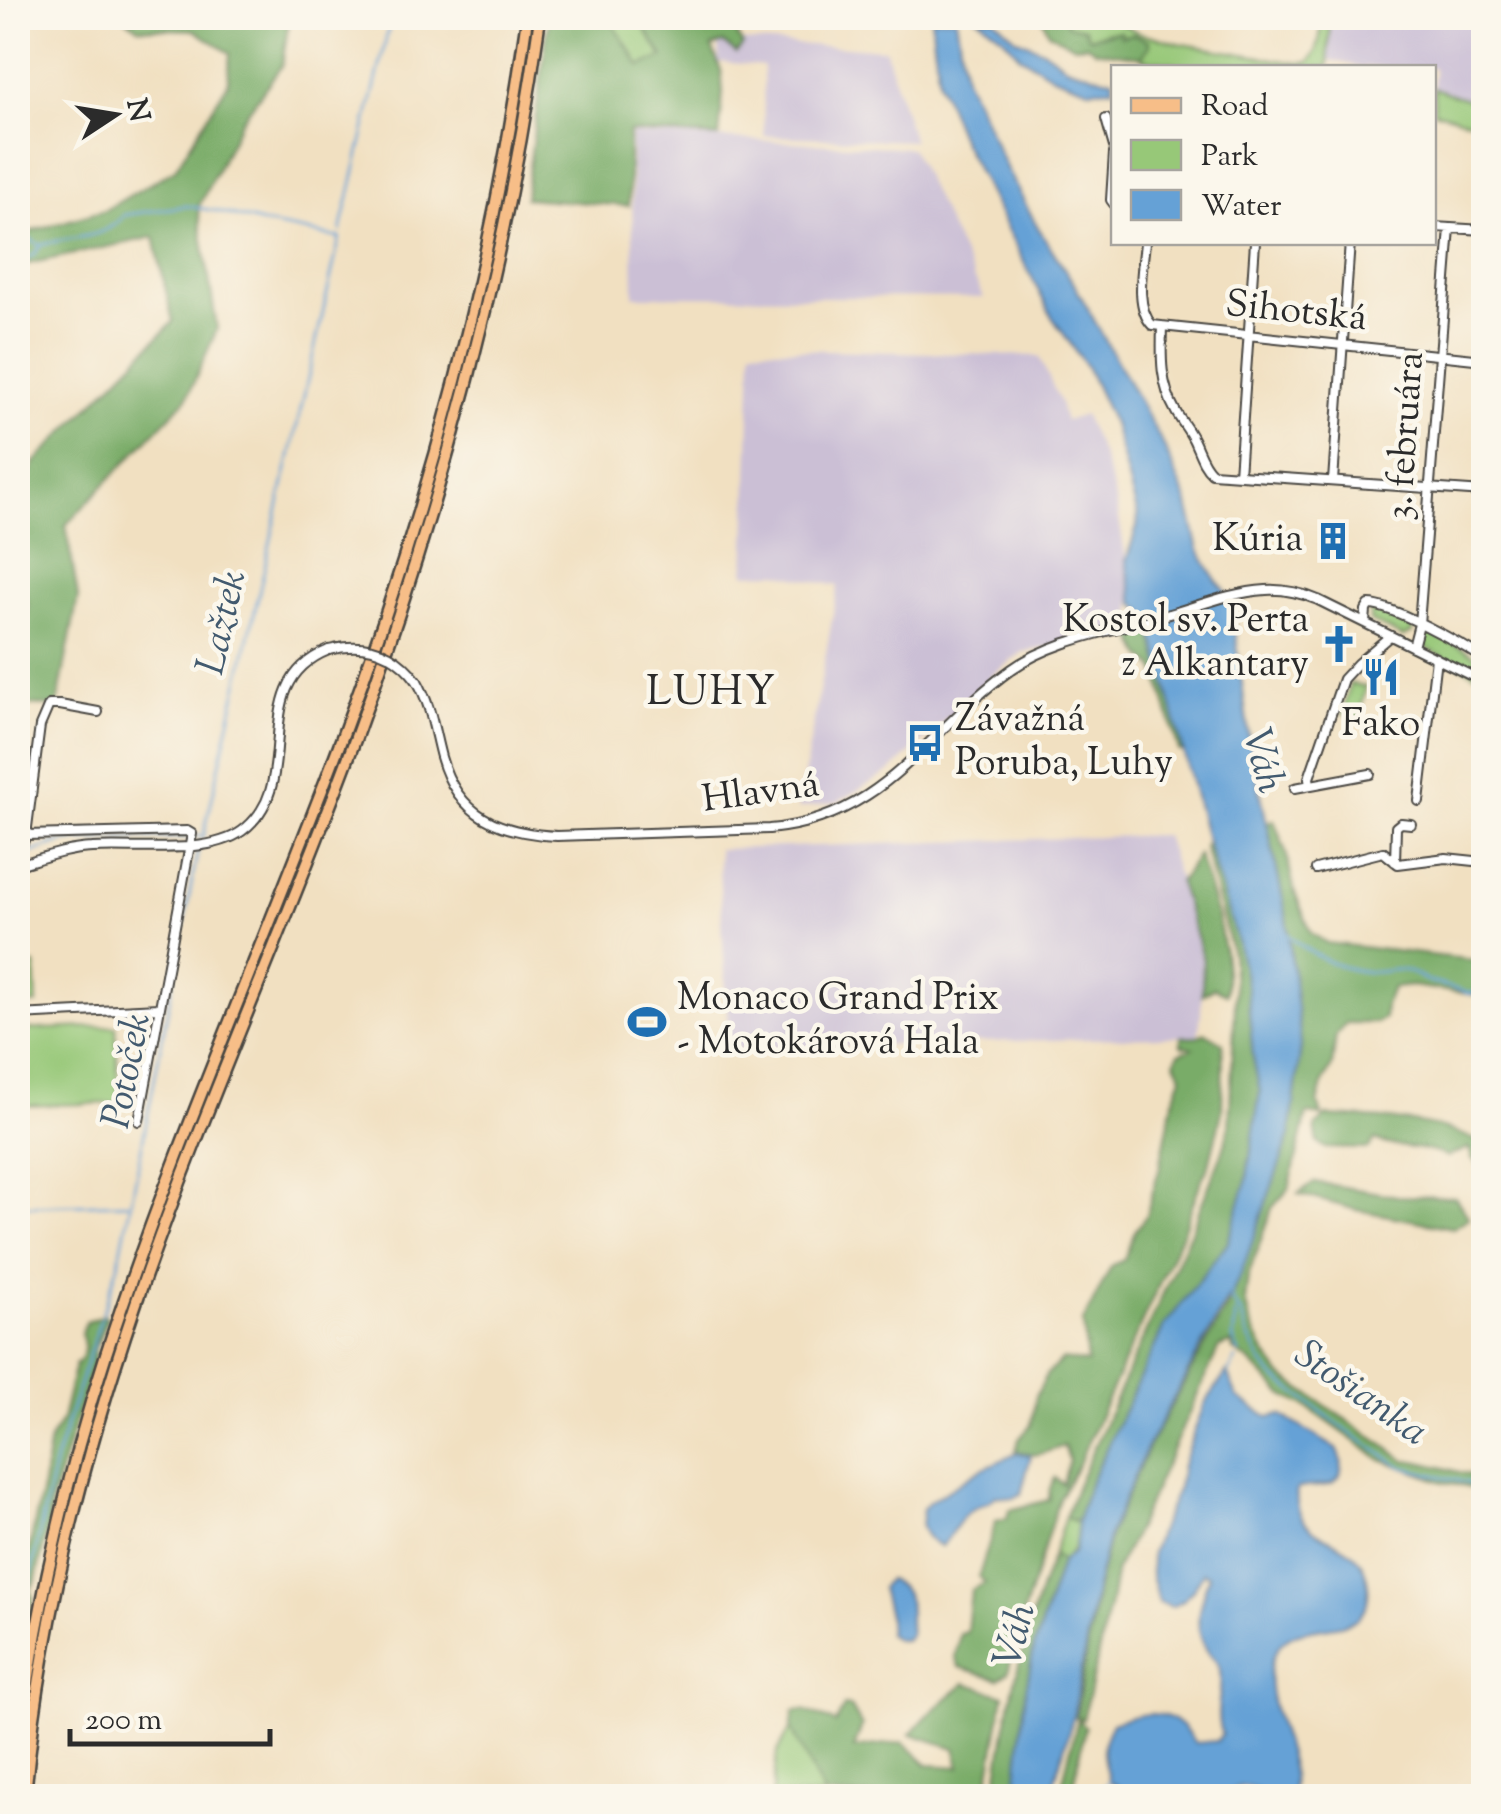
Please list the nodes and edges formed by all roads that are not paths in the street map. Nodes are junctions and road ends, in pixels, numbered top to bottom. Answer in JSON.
{"nodes":[{"id":1,"x":527,"y":18,"type":"edge"},
{"id":2,"x":540,"y":18,"type":"edge"},
{"id":3,"x":1106,"y":119,"type":"dead end"},
{"id":4,"x":1111,"y":138,"type":"edge"},
{"id":5,"x":1436,"y":227,"type":"edge"},
{"id":6,"x":1450,"y":228,"type":"junction"},
{"id":7,"x":1484,"y":230,"type":"edge"},
{"id":8,"x":1144,"y":245,"type":"edge"},
{"id":9,"x":1255,"y":245,"type":"edge"},
{"id":10,"x":1350,"y":245,"type":"edge"},
{"id":11,"x":1162,"y":326,"type":"junction"},
{"id":12,"x":1249,"y":335,"type":"junction"},
{"id":13,"x":1342,"y":346,"type":"junction"},
{"id":14,"x":1440,"y":358,"type":"junction"},
{"id":15,"x":1484,"y":360,"type":"edge"},
{"id":16,"x":1240,"y":475,"type":"junction"},
{"id":17,"x":1333,"y":480,"type":"junction"},
{"id":18,"x":1430,"y":488,"type":"junction"},
{"id":19,"x":1484,"y":492,"type":"edge"},
{"id":20,"x":1365,"y":623,"type":"junction"},
{"id":21,"x":1419,"y":624,"type":"junction"},
{"id":22,"x":1390,"y":636,"type":"junction"},
{"id":23,"x":1413,"y":647,"type":"junction"},
{"id":24,"x":1436,"y":658,"type":"junction"},
{"id":25,"x":1484,"y":659,"type":"edge"},
{"id":26,"x":1484,"y":682,"type":"edge"},
{"id":27,"x":98,"y":712,"type":"dead end"},
{"id":28,"x":18,"y":734,"type":"edge"},
{"id":29,"x":1370,"y":774,"type":"dead end"},
{"id":30,"x":1310,"y":784,"type":"junction"},
{"id":31,"x":1295,"y":788,"type":"dead end"},
{"id":32,"x":1420,"y":800,"type":"dead end"},
{"id":33,"x":28,"y":820,"type":"junction"},
{"id":34,"x":1411,"y":824,"type":"dead end"},
{"id":35,"x":26,"y":836,"type":"junction"},
{"id":36,"x":194,"y":843,"type":"junction"},
{"id":37,"x":21,"y":859,"type":"edge"},
{"id":38,"x":1395,"y":862,"type":"junction"},
{"id":39,"x":1484,"y":862,"type":"edge"},
{"id":40,"x":1316,"y":869,"type":"dead end"},
{"id":41,"x":159,"y":1008,"type":"junction"},
{"id":42,"x":18,"y":1015,"type":"edge"},
{"id":43,"x":138,"y":1121,"type":"dead end"},
{"id":44,"x":18,"y":1754,"type":"edge"},
{"id":45,"x":1484,"y":1764,"type":"edge"},
{"id":46,"x":25,"y":1796,"type":"edge"},
{"id":47,"x":1480,"y":1796,"type":"edge"}],
"edges":[{"from":1,"to":44,"type":"highway"},
{"from":2,"to":46,"type":"highway"},
{"from":3,"to":4,"type":"street"},
{"from":5,"to":6,"type":"street"},
{"from":6,"to":7,"type":"street"},
{"from":6,"to":14,"type":"street","name":"3. februára"},
{"from":8,"to":11,"type":"street"},
{"from":9,"to":12,"type":"street"},
{"from":10,"to":13,"type":"street"},
{"from":11,"to":12,"type":"street","name":"Sihotská"},
{"from":11,"to":16,"type":"street"},
{"from":12,"to":13,"type":"street","name":"Sihotská"},
{"from":12,"to":16,"type":"street"},
{"from":13,"to":14,"type":"street","name":"Sihotská"},
{"from":13,"to":17,"type":"street"},
{"from":14,"to":15,"type":"street","name":"Sihotská"},
{"from":14,"to":18,"type":"street","name":"3. februára"},
{"from":16,"to":17,"type":"street"},
{"from":17,"to":18,"type":"street"},
{"from":18,"to":19,"type":"street"},
{"from":18,"to":21,"type":"street","name":"3. februára"},
{"from":20,"to":21,"type":"street"},
{"from":20,"to":22,"type":"street","name":"Hlavná"},
{"from":20,"to":36,"type":"street","name":"Hlavná","bridge":true},
{"from":21,"to":23,"type":"street","name":"3. februára"},
{"from":21,"to":25,"type":"street"},
{"from":22,"to":23,"type":"street","name":"Hlavná"},
{"from":22,"to":30,"type":"street"},
{"from":23,"to":24,"type":"street","name":"Hlavná"},
{"from":24,"to":26,"type":"street","name":"Hlavná"},
{"from":24,"to":32,"type":"street"},
{"from":27,"to":33,"type":"street"},
{"from":28,"to":33,"type":"street"},
{"from":29,"to":30,"type":"street"},
{"from":30,"to":31,"type":"street"},
{"from":33,"to":35,"type":"street"},
{"from":34,"to":38,"type":"street"},
{"from":35,"to":36,"type":"street"},
{"from":35,"to":37,"type":"street"},
{"from":36,"to":37,"type":"street"},
{"from":36,"to":41,"type":"street"},
{"from":38,"to":39,"type":"street"},
{"from":38,"to":40,"type":"street"},
{"from":41,"to":42,"type":"street"},
{"from":41,"to":43,"type":"street"},
{"from":45,"to":47,"type":"main road"}]}
